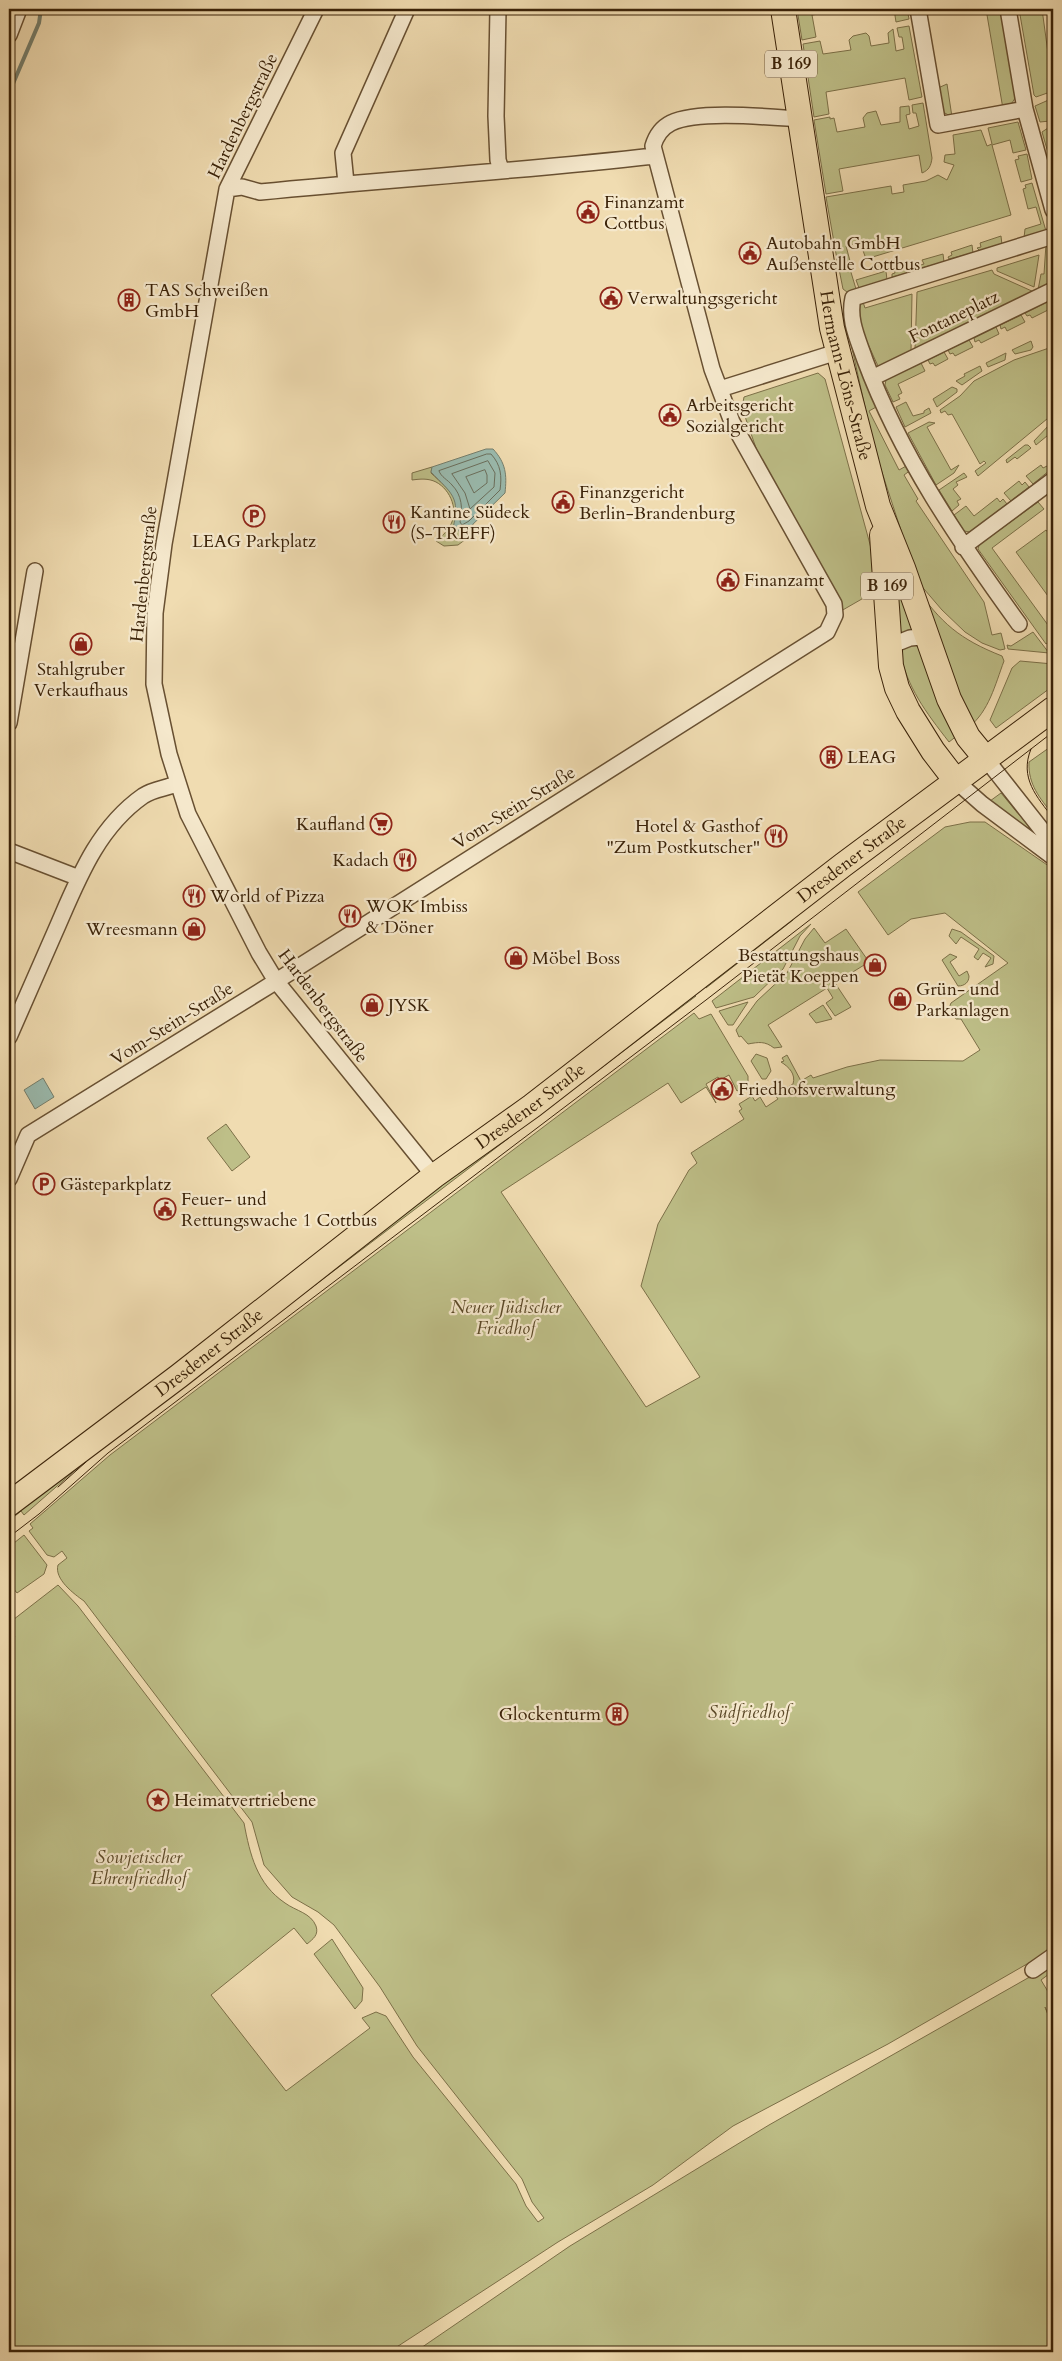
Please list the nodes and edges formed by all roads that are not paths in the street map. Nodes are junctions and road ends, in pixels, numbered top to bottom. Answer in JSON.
{"nodes":[{"id":1,"x":19,"y":9,"type":"edge"},
{"id":2,"x":316,"y":9,"type":"edge"},
{"id":3,"x":406,"y":9,"type":"edge"},
{"id":4,"x":498,"y":9,"type":"edge"},
{"id":5,"x":783,"y":9,"type":"edge"},
{"id":6,"x":918,"y":9,"type":"edge"},
{"id":7,"x":1008,"y":9,"type":"edge"},
{"id":8,"x":9,"y":34,"type":"edge"},
{"id":9,"x":1025,"y":109,"type":"junction"},
{"id":10,"x":800,"y":119,"type":"junction"},
{"id":11,"x":654,"y":156,"type":"junction"},
{"id":12,"x":501,"y":170,"type":"junction"},
{"id":13,"x":1049,"y":180,"type":"edge"},
{"id":14,"x":346,"y":183,"type":"junction"},
{"id":15,"x":227,"y":189,"type":"junction"},
{"id":16,"x":1053,"y":210,"type":"edge"},
{"id":17,"x":1053,"y":236,"type":"edge"},
{"id":18,"x":1053,"y":290,"type":"edge"},
{"id":19,"x":837,"y":352,"type":"junction"},
{"id":20,"x":872,"y":378,"type":"junction"},
{"id":21,"x":720,"y":388,"type":"junction"},
{"id":22,"x":1053,"y":480,"type":"edge"},
{"id":23,"x":878,"y":506,"type":"junction"},
{"id":24,"x":963,"y":547,"type":"junction"},
{"id":25,"x":35,"y":571,"type":"dead end"},
{"id":26,"x":1019,"y":624,"type":"dead end"},
{"id":27,"x":929,"y":644,"type":"junction"},
{"id":28,"x":890,"y":646,"type":"junction"},
{"id":29,"x":1053,"y":709,"type":"edge"},
{"id":30,"x":9,"y":723,"type":"edge"},
{"id":31,"x":986,"y":759,"type":"junction"},
{"id":32,"x":177,"y":778,"type":"junction"},
{"id":33,"x":956,"y":781,"type":"junction"},
{"id":34,"x":1053,"y":844,"type":"edge"},
{"id":35,"x":9,"y":851,"type":"edge"},
{"id":36,"x":1053,"y":857,"type":"edge"},
{"id":37,"x":79,"y":878,"type":"junction"},
{"id":38,"x":276,"y":981,"type":"junction"},
{"id":39,"x":9,"y":1037,"type":"edge"},
{"id":40,"x":434,"y":1176,"type":"junction"},
{"id":41,"x":9,"y":1179,"type":"edge"},
{"id":42,"x":9,"y":1504,"type":"edge"},
{"id":43,"x":1053,"y":1956,"type":"edge"},
{"id":44,"x":1033,"y":1970,"type":"dead end"}],
"edges":[{"from":1,"to":8,"type":"street"},
{"from":2,"to":15,"type":"street","name":"Hardenbergstraße"},
{"from":3,"to":14,"type":"street"},
{"from":4,"to":12,"type":"street"},
{"from":5,"to":10,"type":"main road","name":"Hermann-Löns-Straße","number":"B 169"},
{"from":6,"to":9,"type":"street"},
{"from":7,"to":9,"type":"street"},
{"from":9,"to":13,"type":"street"},
{"from":10,"to":11,"type":"street","name":"Vom-Stein-Straße"},
{"from":10,"to":19,"type":"main road","name":"Hermann-Löns-Straße","number":"B 169"},
{"from":11,"to":12,"type":"street"},
{"from":11,"to":21,"type":"street","name":"Vom-Stein-Straße"},
{"from":12,"to":14,"type":"street"},
{"from":13,"to":16,"type":"street"},
{"from":14,"to":15,"type":"street"},
{"from":15,"to":32,"type":"street","name":"Hardenbergstraße"},
{"from":17,"to":20,"type":"street","name":"Hermann-Löns-Straße"},
{"from":18,"to":20,"type":"street","name":"Fontaneplatz"},
{"from":19,"to":21,"type":"street"},
{"from":19,"to":23,"type":"main road","name":"Hermann-Löns-Straße","number":"B 169"},
{"from":20,"to":24,"type":"street","name":"Hermann-Löns-Straße"},
{"from":21,"to":38,"type":"street","name":"Vom-Stein-Straße"},
{"from":22,"to":24,"type":"street"},
{"from":23,"to":27,"type":"main road","name":"Hermann-Löns-Straße","number":"B 169"},
{"from":23,"to":28,"type":"main road","name":"Hermann-Löns-Straße","number":"B 169"},
{"from":24,"to":26,"type":"street","name":"Hermann-Löns-Straße"},
{"from":25,"to":30,"type":"street"},
{"from":27,"to":28,"type":"street"},
{"from":27,"to":31,"type":"main road","name":"Hermann-Löns-Straße","number":"B 169"},
{"from":28,"to":33,"type":"main road","name":"Hermann-Löns-Straße","number":"B 169"},
{"from":29,"to":31,"type":"main road","name":"Dresdener Straße"},
{"from":31,"to":33,"type":"main road","name":"Dresdener Straße"},
{"from":31,"to":34,"type":"street","name":"Hermann-Löns-Straße"},
{"from":32,"to":37,"type":"street"},
{"from":32,"to":38,"type":"street","name":"Hardenbergstraße"},
{"from":33,"to":36,"type":"street","name":"Hermann-Löns-Straße"},
{"from":33,"to":40,"type":"main road","name":"Dresdener Straße"},
{"from":35,"to":37,"type":"street"},
{"from":37,"to":39,"type":"street"},
{"from":38,"to":40,"type":"street","name":"Hardenbergstraße"},
{"from":38,"to":41,"type":"street","name":"Vom-Stein-Straße"},
{"from":40,"to":42,"type":"main road","name":"Dresdener Straße"},
{"from":43,"to":44,"type":"street"}]}
